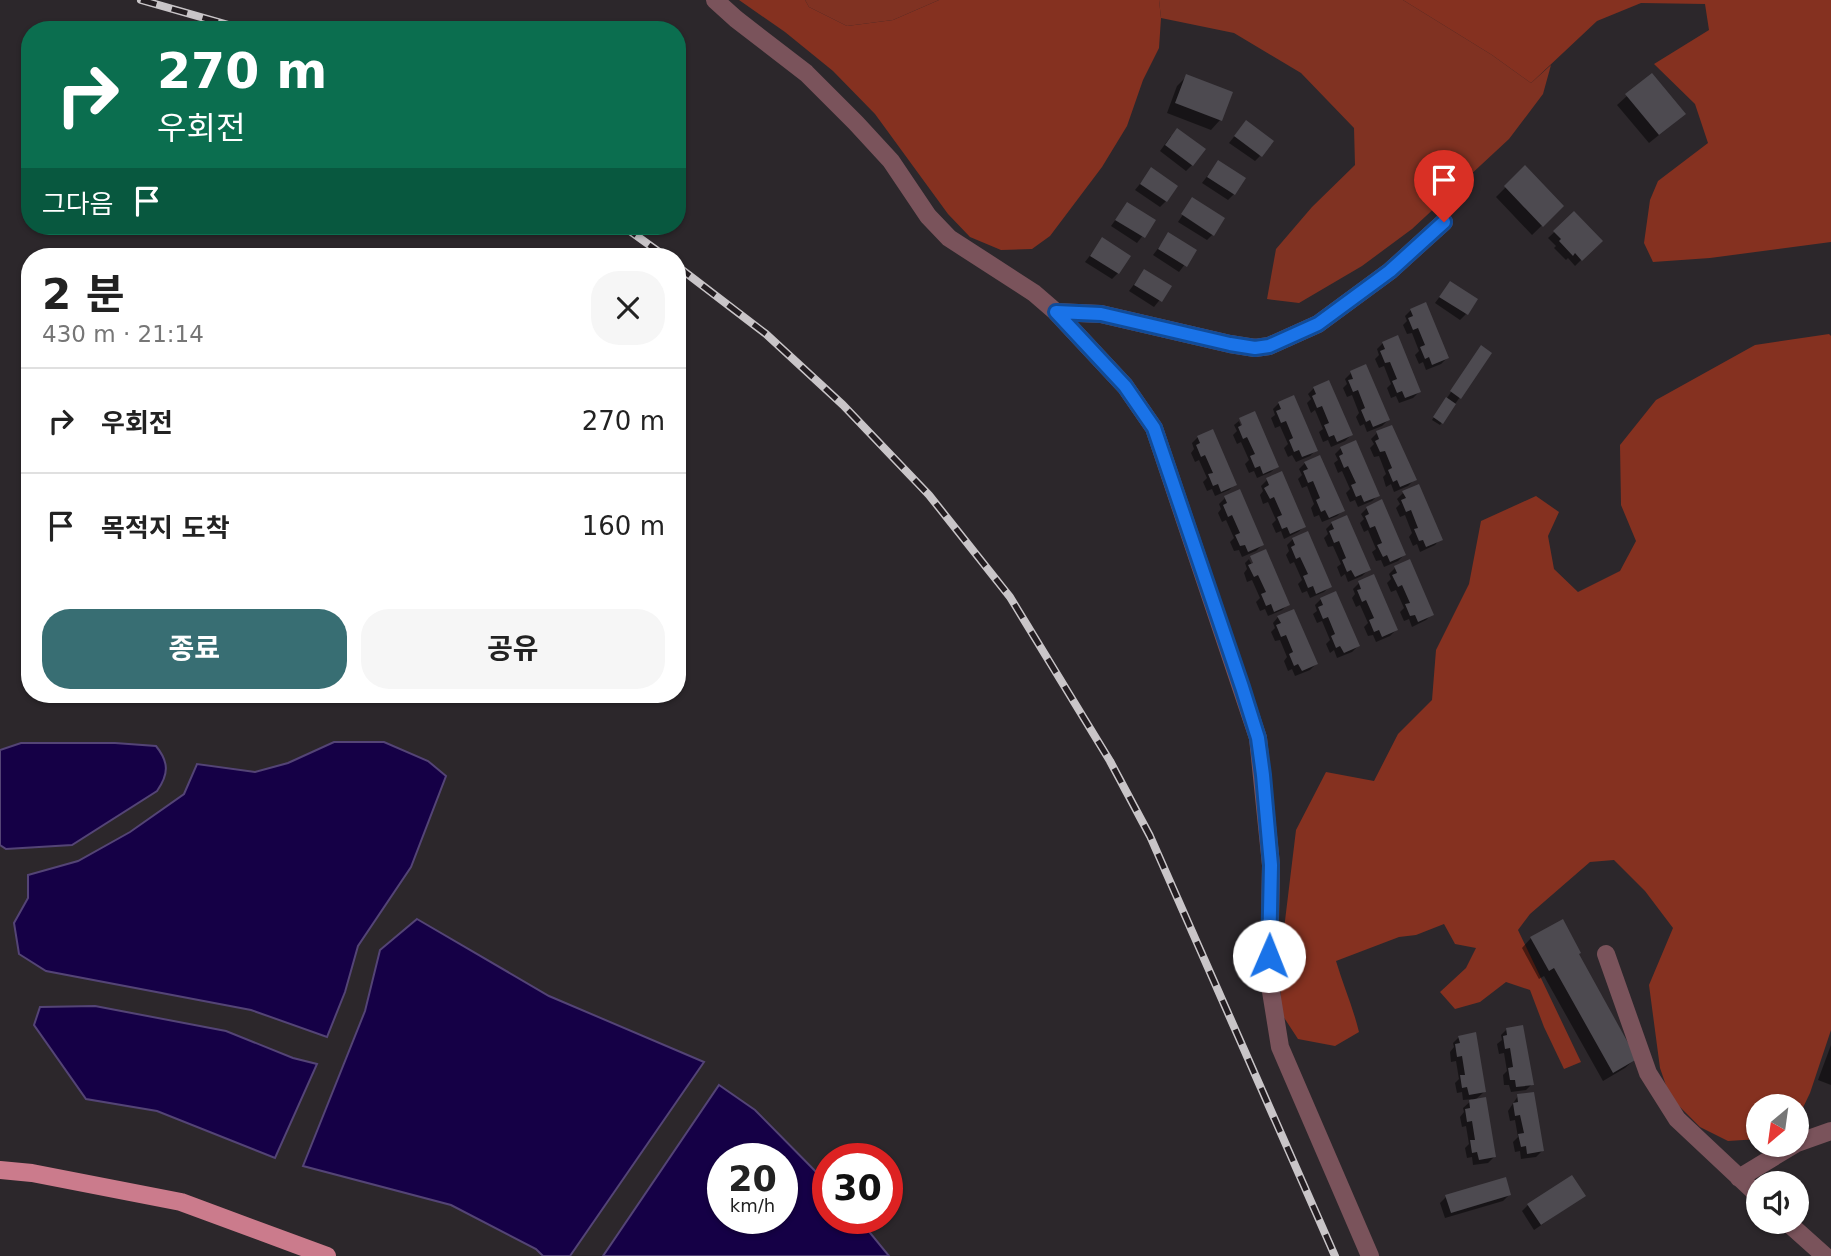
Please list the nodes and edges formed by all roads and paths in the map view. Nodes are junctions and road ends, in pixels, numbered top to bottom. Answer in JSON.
{"nodes":[{"id":1,"x":715,"y":0,"type":"edge"},
{"id":2,"x":1444,"y":222,"type":"dead end"},
{"id":3,"x":1056,"y":312,"type":"junction"},
{"id":4,"x":1606,"y":954,"type":"dead end"},
{"id":5,"x":1831,"y":1131,"type":"edge"},
{"id":6,"x":1810,"y":1139,"type":"edge"},
{"id":7,"x":1774,"y":1157,"type":"edge"},
{"id":8,"x":0,"y":1170,"type":"edge"},
{"id":9,"x":1739,"y":1178,"type":"junction"},
{"id":10,"x":1746,"y":1184,"type":"edge"},
{"id":11,"x":1800,"y":1234,"type":"edge"},
{"id":12,"x":327,"y":1256,"type":"edge"},
{"id":13,"x":1370,"y":1256,"type":"edge"},
{"id":14,"x":1825,"y":1256,"type":"edge"}],
"edges":[{"from":1,"to":3,"type":"street"},
{"from":2,"to":3,"type":"street"},
{"from":3,"to":13,"type":"street"},
{"from":4,"to":9,"type":"street"},
{"from":5,"to":6,"type":"street"},
{"from":7,"to":9,"type":"street"},
{"from":8,"to":12,"type":"main road"},
{"from":9,"to":10,"type":"street"},
{"from":11,"to":14,"type":"street"}]}
